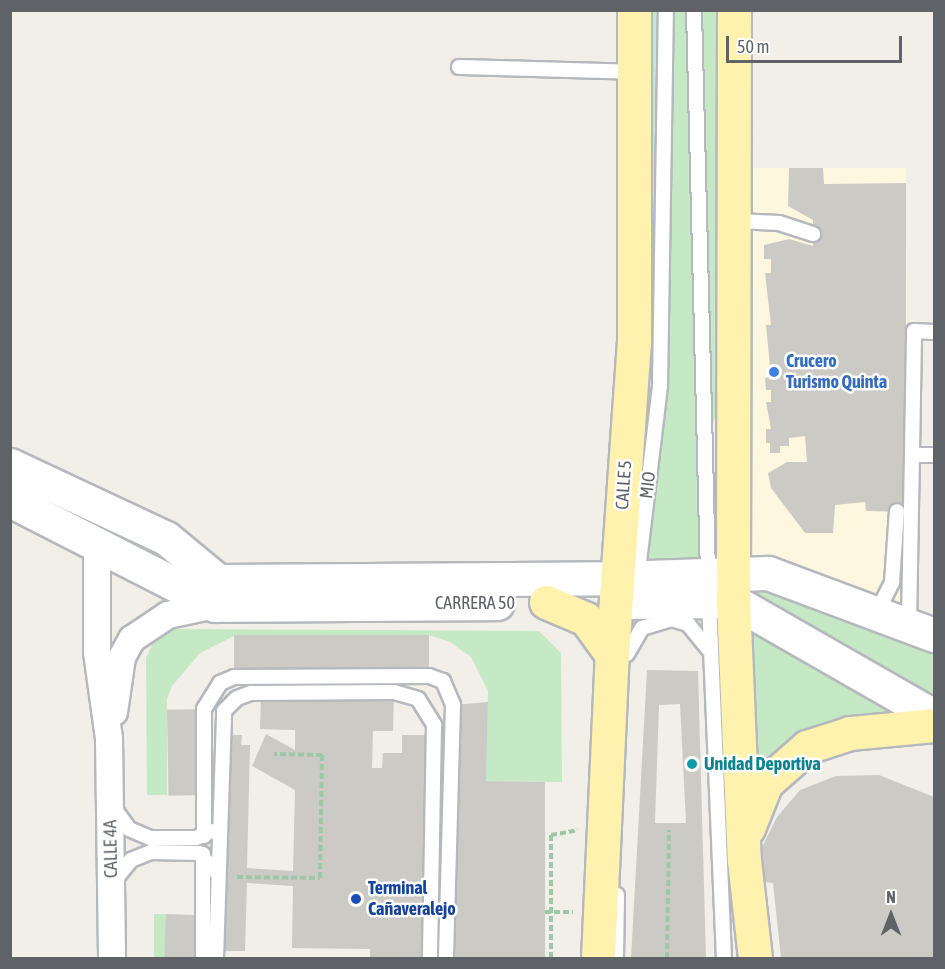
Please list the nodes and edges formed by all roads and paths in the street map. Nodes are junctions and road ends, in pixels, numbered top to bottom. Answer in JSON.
{"nodes":[{"id":1,"x":634,"y":10,"type":"edge"},
{"id":2,"x":666,"y":10,"type":"edge"},
{"id":3,"x":694,"y":10,"type":"edge"},
{"id":4,"x":734,"y":10,"type":"edge"},
{"id":5,"x":459,"y":67,"type":"dead end"},
{"id":6,"x":634,"y":72,"type":"junction"},
{"id":7,"x":736,"y":221,"type":"junction"},
{"id":8,"x":813,"y":234,"type":"dead end"},
{"id":9,"x":934,"y":332,"type":"edge"},
{"id":10,"x":934,"y":454,"type":"edge"},
{"id":11,"x":912,"y":455,"type":"junction"},
{"id":12,"x":10,"y":465,"type":"edge"},
{"id":13,"x":10,"y":500,"type":"edge"},
{"id":14,"x":897,"y":511,"type":"dead end"},
{"id":15,"x":97,"y":542,"type":"junction"},
{"id":16,"x":721,"y":586,"type":"junction"},
{"id":17,"x":626,"y":590,"type":"junction"},
{"id":18,"x":546,"y":602,"type":"junction"},
{"id":19,"x":215,"y":605,"type":"junction"},
{"id":20,"x":878,"y":612,"type":"junction"},
{"id":21,"x":922,"y":630,"type":"edge"},
{"id":22,"x":710,"y":652,"type":"junction"},
{"id":23,"x":619,"y":654,"type":"junction"},
{"id":24,"x":934,"y":716,"type":"edge"},
{"id":25,"x":934,"y":725,"type":"edge"},
{"id":26,"x":109,"y":739,"type":"junction"},
{"id":27,"x":274,"y":754,"type":"dead end"},
{"id":28,"x":110,"y":801,"type":"junction"},
{"id":29,"x":219,"y":823,"type":"junction"},
{"id":30,"x":604,"y":830,"type":"junction"},
{"id":31,"x":669,"y":830,"type":"dead end"},
{"id":32,"x":204,"y":836,"type":"junction"},
{"id":33,"x":203,"y":854,"type":"junction"},
{"id":34,"x":744,"y":860,"type":"junction"},
{"id":35,"x":218,"y":876,"type":"junction"},
{"id":36,"x":111,"y":885,"type":"junction"},
{"id":37,"x":545,"y":912,"type":"dead end"},
{"id":38,"x":551,"y":912,"type":"junction"},
{"id":39,"x":561,"y":912,"type":"dead end"},
{"id":40,"x":112,"y":958,"type":"edge"},
{"id":41,"x":203,"y":958,"type":"edge"},
{"id":42,"x":216,"y":958,"type":"edge"},
{"id":43,"x":430,"y":958,"type":"edge"},
{"id":44,"x":446,"y":958,"type":"edge"},
{"id":45,"x":551,"y":958,"type":"edge"},
{"id":46,"x":598,"y":958,"type":"edge"},
{"id":47,"x":616,"y":958,"type":"edge"},
{"id":48,"x":667,"y":958,"type":"edge"},
{"id":49,"x":724,"y":958,"type":"edge"},
{"id":50,"x":755,"y":958,"type":"edge"}],
"edges":[{"from":1,"to":6,"type":"main road","name":"CALLE 5"},
{"from":2,"to":17,"type":"lane","name":"MIO"},
{"from":3,"to":16,"type":"lane"},
{"from":4,"to":7,"type":"main road"},
{"from":5,"to":6,"type":"lane"},
{"from":6,"to":17,"type":"main road","name":"CALLE 5"},
{"from":7,"to":8,"type":"lane"},
{"from":7,"to":16,"type":"main road"},
{"from":9,"to":11,"type":"lane"},
{"from":10,"to":11,"type":"lane"},
{"from":11,"to":21,"type":"lane"},
{"from":12,"to":17,"type":"street","name":"CARRERA 50"},
{"from":13,"to":15,"type":"street","name":"CARRERA 50"},
{"from":14,"to":20,"type":"lane"},
{"from":15,"to":19,"type":"street","name":"CARRERA 50"},
{"from":15,"to":26,"type":"street","name":"CALLE 4A"},
{"from":16,"to":17,"type":"street","name":"CARRERA 50"},
{"from":16,"to":20,"type":"street","name":"CARRERA 50"},
{"from":16,"to":22,"type":"lane"},
{"from":16,"to":24,"type":"street"},
{"from":16,"to":34,"type":"main road"},
{"from":17,"to":18,"type":"street","name":"CARRERA 50"},
{"from":17,"to":23,"type":"main road","name":"CALLE 5"},
{"from":18,"to":19,"type":"street","name":"CARRERA 50"},
{"from":18,"to":23,"type":"main road"},
{"from":19,"to":26,"type":"street","name":"CALLE 4A"},
{"from":20,"to":21,"type":"street","name":"CARRERA 50"},
{"from":22,"to":23,"type":"lane"},
{"from":22,"to":49,"type":"lane"},
{"from":23,"to":30,"type":"main road","name":"CALLE 5"},
{"from":23,"to":47,"type":"lane"},
{"from":25,"to":34,"type":"main road"},
{"from":26,"to":28,"type":"street","name":"CALLE 4A"},
{"from":27,"to":35,"type":"path"},
{"from":28,"to":32,"type":"lane"},
{"from":28,"to":36,"type":"street","name":"CALLE 4A"},
{"from":29,"to":32,"type":"lane"},
{"from":29,"to":35,"type":"lane"},
{"from":29,"to":43,"type":"lane"},
{"from":30,"to":38,"type":"path"},
{"from":30,"to":46,"type":"main road","name":"CALLE 5"},
{"from":31,"to":48,"type":"path"},
{"from":32,"to":44,"type":"lane"},
{"from":33,"to":35,"type":"lane"},
{"from":33,"to":36,"type":"lane"},
{"from":33,"to":41,"type":"lane"},
{"from":34,"to":50,"type":"main road"},
{"from":35,"to":42,"type":"lane"},
{"from":36,"to":40,"type":"street","name":"CALLE 4A"},
{"from":37,"to":38,"type":"path"},
{"from":38,"to":39,"type":"path"},
{"from":38,"to":45,"type":"path"}]}
